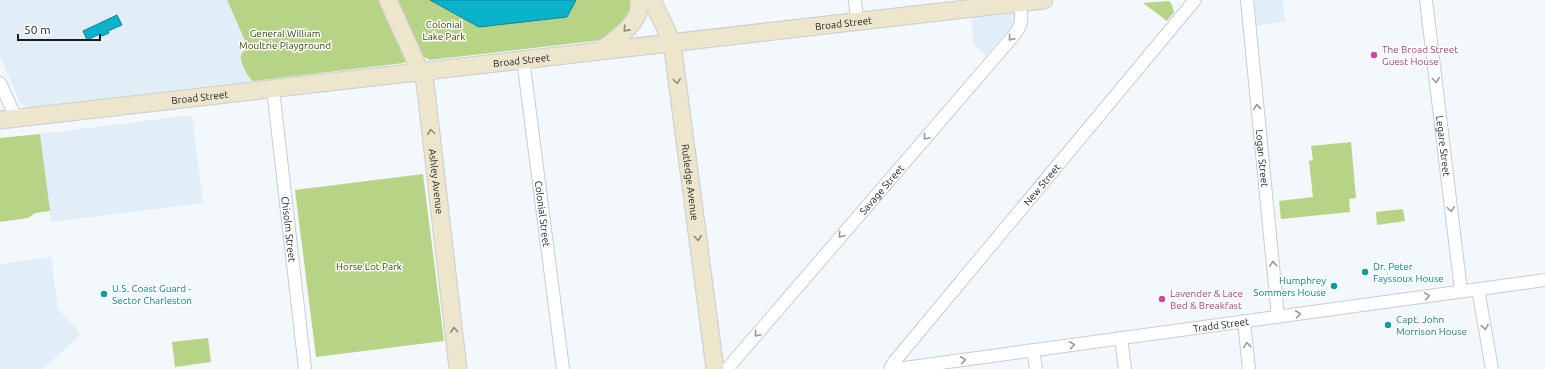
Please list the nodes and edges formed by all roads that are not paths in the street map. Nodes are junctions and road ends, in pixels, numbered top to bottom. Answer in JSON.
{"nodes":[{"id":1,"x":388,"y":0,"type":"edge"},
{"id":2,"x":639,"y":0,"type":"edge"},
{"id":3,"x":652,"y":0,"type":"edge"},
{"id":4,"x":855,"y":0,"type":"edge"},
{"id":5,"x":1044,"y":0,"type":"edge"},
{"id":6,"x":1195,"y":0,"type":"edge"},
{"id":7,"x":1247,"y":0,"type":"edge"},
{"id":8,"x":1426,"y":0,"type":"edge"},
{"id":9,"x":1016,"y":2,"type":"edge"},
{"id":10,"x":857,"y":21,"type":"junction"},
{"id":11,"x":672,"y":42,"type":"junction"},
{"id":12,"x":600,"y":50,"type":"junction"},
{"id":13,"x":523,"y":59,"type":"junction"},
{"id":14,"x":421,"y":71,"type":"junction"},
{"id":15,"x":0,"y":83,"type":"edge"},
{"id":16,"x":273,"y":89,"type":"junction"},
{"id":17,"x":8,"y":119,"type":"edge"},
{"id":18,"x":1545,"y":280,"type":"edge"},
{"id":19,"x":1478,"y":289,"type":"junction"},
{"id":20,"x":1461,"y":291,"type":"junction"},
{"id":21,"x":1278,"y":317,"type":"junction"},
{"id":22,"x":1244,"y":321,"type":"junction"},
{"id":23,"x":1121,"y":338,"type":"junction"},
{"id":24,"x":1034,"y":350,"type":"junction"},
{"id":25,"x":305,"y":369,"type":"edge"},
{"id":26,"x":458,"y":369,"type":"edge"},
{"id":27,"x":563,"y":369,"type":"edge"},
{"id":28,"x":715,"y":369,"type":"edge"},
{"id":29,"x":727,"y":369,"type":"edge"},
{"id":30,"x":890,"y":369,"type":"edge"},
{"id":31,"x":897,"y":369,"type":"edge"},
{"id":32,"x":1036,"y":369,"type":"edge"},
{"id":33,"x":1125,"y":369,"type":"edge"},
{"id":34,"x":1249,"y":369,"type":"edge"},
{"id":35,"x":1492,"y":369,"type":"edge"}],
"edges":[{"from":1,"to":14,"type":"main road","name":"Ashley Avenue"},
{"from":2,"to":12,"type":"main road","one_way":true},
{"from":3,"to":11,"type":"main road","name":"Rutledge Avenue"},
{"from":4,"to":10,"type":"street"},
{"from":5,"to":9,"type":"main road","name":"Broad Street"},
{"from":6,"to":30,"type":"street","name":"New Street"},
{"from":21,"to":7,"type":"street","name":"Logan Street","one_way":true},
{"from":8,"to":20,"type":"street","name":"Legare Street","one_way":true},
{"from":9,"to":10,"type":"main road","name":"Broad Street"},
{"from":9,"to":29,"type":"street","name":"Savage Street","one_way":true},
{"from":10,"to":11,"type":"main road","name":"Broad Street"},
{"from":11,"to":12,"type":"main road","name":"Broad Street"},
{"from":11,"to":28,"type":"main road","name":"Rutledge Avenue","one_way":true},
{"from":12,"to":13,"type":"main road","name":"Broad Street"},
{"from":13,"to":14,"type":"main road","name":"Broad Street"},
{"from":13,"to":27,"type":"street","name":"Colonial Street"},
{"from":14,"to":16,"type":"main road","name":"Broad Street"},
{"from":26,"to":14,"type":"main road","name":"Ashley Avenue","one_way":true},
{"from":15,"to":17,"type":"street"},
{"from":16,"to":17,"type":"main road","name":"Broad Street"},
{"from":16,"to":25,"type":"street","name":"Chisolm Street"},
{"from":18,"to":19,"type":"street","name":"Tradd Street"},
{"from":19,"to":20,"type":"street","name":"Tradd Street"},
{"from":19,"to":35,"type":"street","one_way":true},
{"from":21,"to":20,"type":"street","name":"Tradd Street","one_way":true},
{"from":21,"to":22,"type":"street","name":"Tradd Street"},
{"from":22,"to":23,"type":"street","name":"Tradd Street"},
{"from":34,"to":22,"type":"street","one_way":true},
{"from":24,"to":23,"type":"street","name":"Tradd Street","one_way":true},
{"from":23,"to":33,"type":"street"},
{"from":31,"to":24,"type":"street","name":"Tradd Street","one_way":true},
{"from":24,"to":32,"type":"street"}]}
